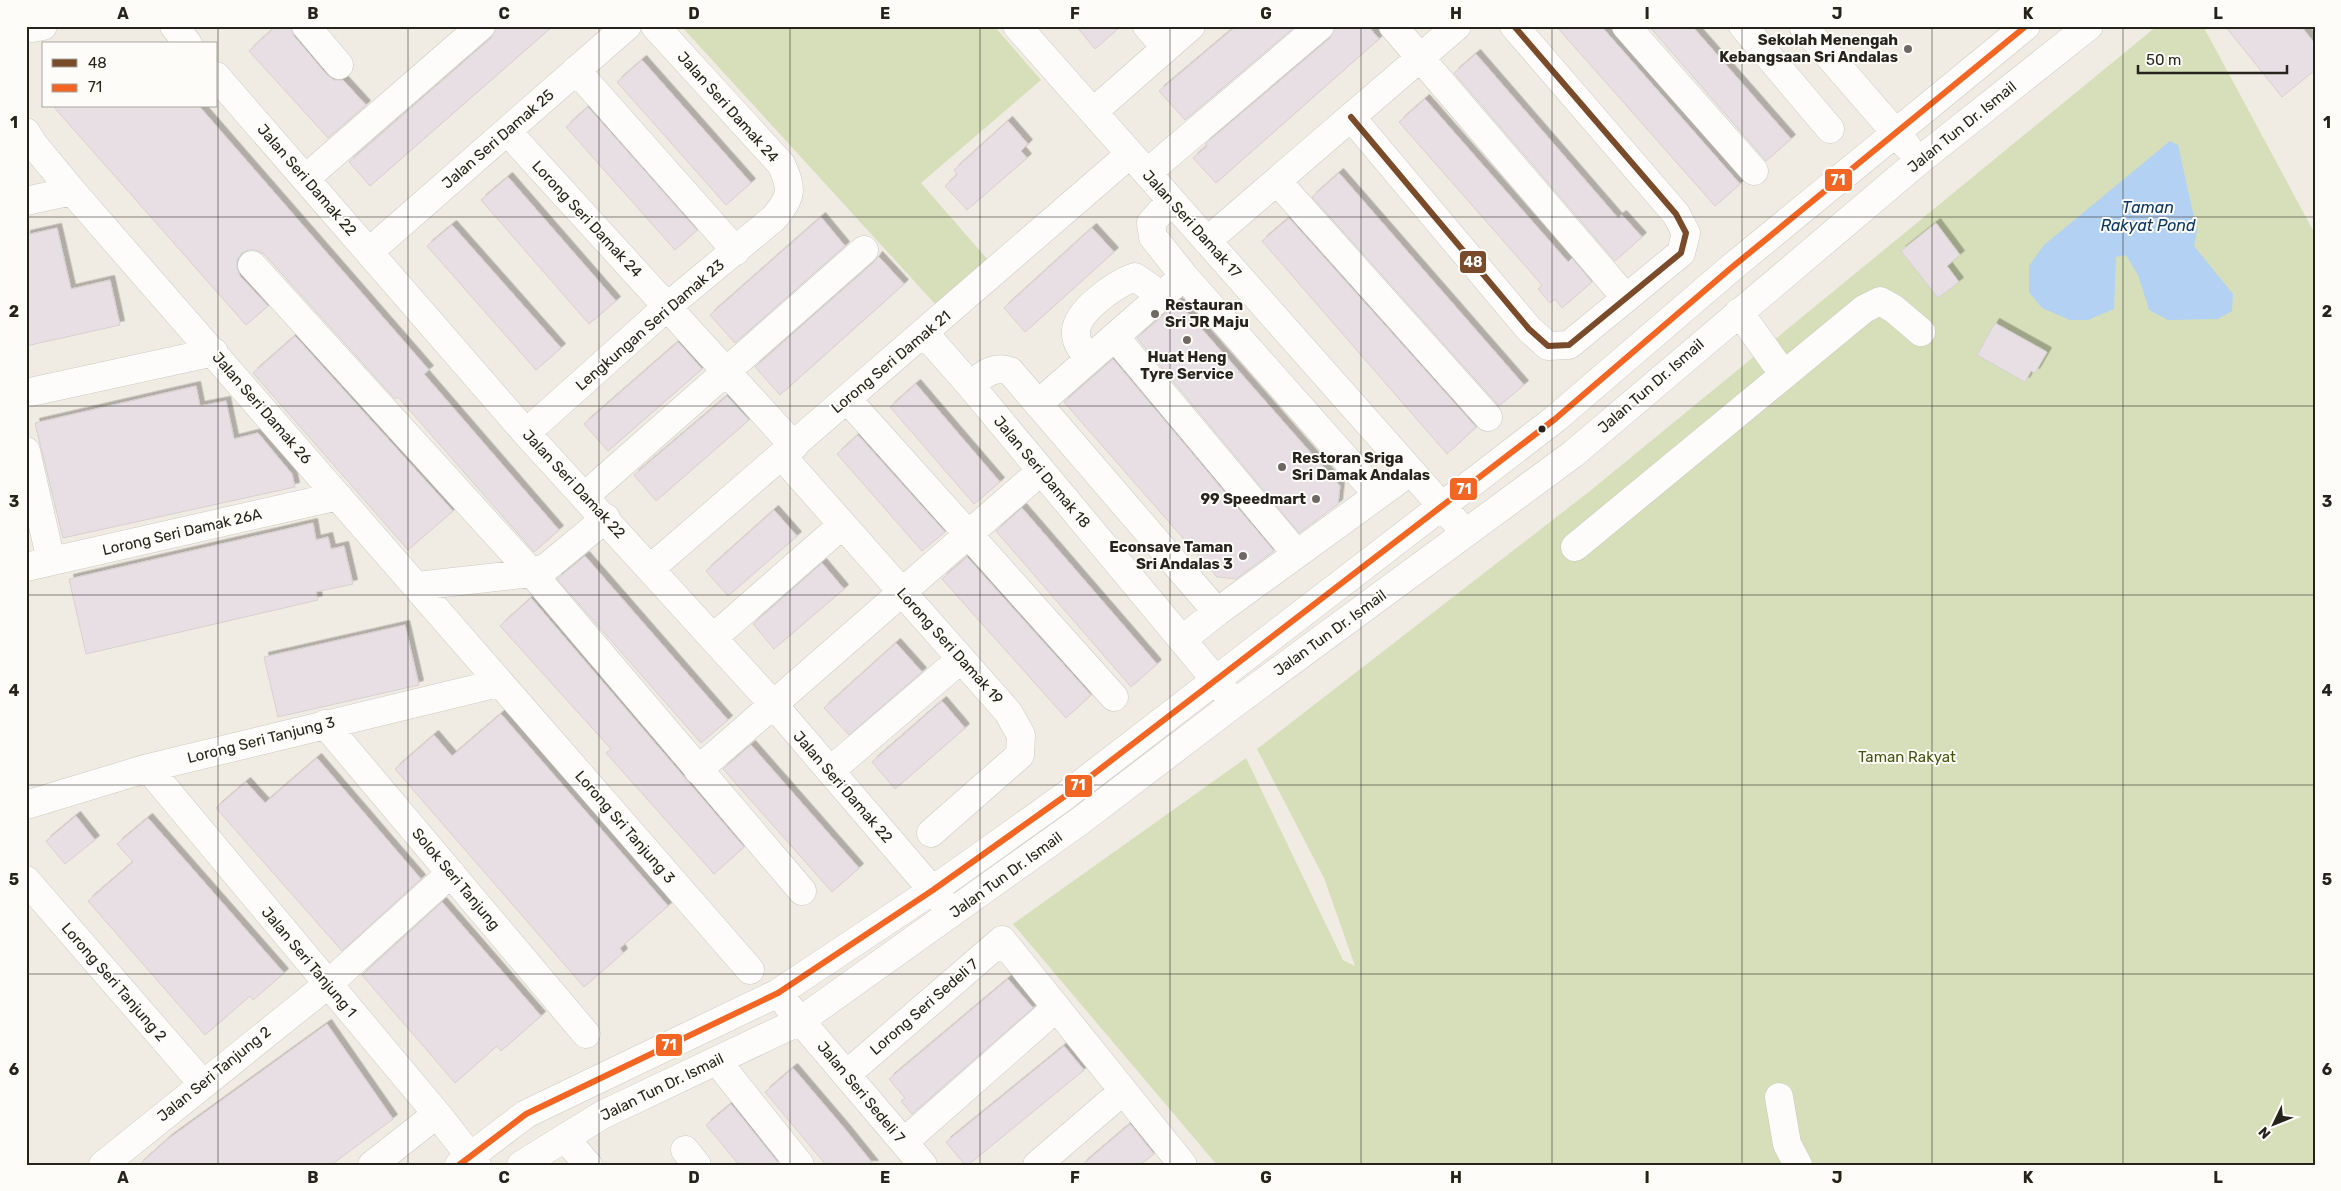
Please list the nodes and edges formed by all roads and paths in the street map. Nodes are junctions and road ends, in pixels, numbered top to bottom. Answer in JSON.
{"nodes":[{"id":1,"x":43,"y":26,"type":"edge"},
{"id":2,"x":174,"y":26,"type":"edge"},
{"id":3,"x":306,"y":26,"type":"edge"},
{"id":4,"x":481,"y":26,"type":"edge"},
{"id":5,"x":655,"y":26,"type":"edge"},
{"id":6,"x":1017,"y":26,"type":"edge"},
{"id":7,"x":1147,"y":26,"type":"edge"},
{"id":8,"x":1191,"y":26,"type":"edge"},
{"id":9,"x":1320,"y":26,"type":"edge"},
{"id":10,"x":1393,"y":26,"type":"edge"},
{"id":11,"x":1457,"y":26,"type":"edge"},
{"id":12,"x":1514,"y":26,"type":"edge"},
{"id":13,"x":1626,"y":26,"type":"edge"},
{"id":14,"x":1743,"y":26,"type":"edge"},
{"id":15,"x":1803,"y":26,"type":"edge"},
{"id":16,"x":2026,"y":26,"type":"edge"},
{"id":17,"x":2089,"y":26,"type":"edge"},
{"id":18,"x":26,"y":29,"type":"edge"},
{"id":19,"x":609,"y":32,"type":"edge"},
{"id":20,"x":186,"y":42,"type":"edge"},
{"id":21,"x":1166,"y":48,"type":"junction"},
{"id":22,"x":1421,"y":59,"type":"junction"},
{"id":23,"x":339,"y":65,"type":"dead end"},
{"id":24,"x":576,"y":70,"type":"junction"},
{"id":25,"x":218,"y":78,"type":"edge"},
{"id":26,"x":1093,"y":112,"type":"junction"},
{"id":27,"x":1351,"y":117,"type":"junction"},
{"id":28,"x":1830,"y":129,"type":"dead end"},
{"id":29,"x":507,"y":131,"type":"junction"},
{"id":30,"x":26,"y":132,"type":"edge"},
{"id":31,"x":1896,"y":132,"type":"junction"},
{"id":32,"x":1920,"y":160,"type":"junction"},
{"id":33,"x":1139,"y":164,"type":"junction"},
{"id":34,"x":1754,"y":171,"type":"dead end"},
{"id":35,"x":306,"y":178,"type":"junction"},
{"id":36,"x":1277,"y":180,"type":"junction"},
{"id":37,"x":72,"y":191,"type":"junction"},
{"id":38,"x":1171,"y":200,"type":"junction"},
{"id":39,"x":26,"y":201,"type":"edge"},
{"id":40,"x":774,"y":218,"type":"joint"},
{"id":41,"x":1207,"y":241,"type":"junction"},
{"id":42,"x":736,"y":250,"type":"junction"},
{"id":43,"x":864,"y":250,"type":"dead end"},
{"id":44,"x":370,"y":251,"type":"junction"},
{"id":45,"x":252,"y":265,"type":"dead end"},
{"id":46,"x":1184,"y":276,"type":"junction"},
{"id":47,"x":1162,"y":296,"type":"junction"},
{"id":48,"x":1626,"y":298,"type":"junction"},
{"id":49,"x":668,"y":306,"type":"junction"},
{"id":50,"x":1738,"y":312,"type":"junction"},
{"id":51,"x":1921,"y":332,"type":"dead end"},
{"id":52,"x":925,"y":334,"type":"junction"},
{"id":53,"x":1115,"y":337,"type":"junction"},
{"id":54,"x":214,"y":352,"type":"junction"},
{"id":55,"x":1089,"y":359,"type":"junction"},
{"id":56,"x":726,"y":371,"type":"junction"},
{"id":57,"x":1784,"y":375,"type":"junction"},
{"id":58,"x":970,"y":385,"type":"junction"},
{"id":59,"x":26,"y":393,"type":"edge"},
{"id":60,"x":847,"y":399,"type":"junction"},
{"id":61,"x":1038,"y":404,"type":"junction"},
{"id":62,"x":1488,"y":417,"type":"dead end"},
{"id":63,"x":526,"y":433,"type":"junction"},
{"id":64,"x":26,"y":451,"type":"edge"},
{"id":65,"x":788,"y":451,"type":"junction"},
{"id":66,"x":1041,"y":471,"type":"junction"},
{"id":67,"x":1411,"y":471,"type":"junction"},
{"id":68,"x":1377,"y":494,"type":"junction"},
{"id":69,"x":338,"y":496,"type":"junction"},
{"id":70,"x":585,"y":496,"type":"junction"},
{"id":71,"x":1443,"y":506,"type":"junction"},
{"id":72,"x":606,"y":518,"type":"junction"},
{"id":73,"x":842,"y":525,"type":"junction"},
{"id":74,"x":969,"y":533,"type":"junction"},
{"id":75,"x":1466,"y":534,"type":"junction"},
{"id":76,"x":1575,"y":547,"type":"dead end"},
{"id":77,"x":1296,"y":553,"type":"junction"},
{"id":78,"x":39,"y":564,"type":"edge"},
{"id":79,"x":652,"y":568,"type":"junction"},
{"id":80,"x":532,"y":574,"type":"junction"},
{"id":81,"x":417,"y":586,"type":"junction"},
{"id":82,"x":901,"y":592,"type":"junction"},
{"id":83,"x":1217,"y":612,"type":"junction"},
{"id":84,"x":714,"y":638,"type":"junction"},
{"id":85,"x":1183,"y":639,"type":"junction"},
{"id":86,"x":961,"y":660,"type":"junction"},
{"id":87,"x":1216,"y":680,"type":"junction"},
{"id":88,"x":499,"y":683,"type":"junction"},
{"id":89,"x":1114,"y":697,"type":"dead end"},
{"id":90,"x":1235,"y":703,"type":"junction"},
{"id":91,"x":773,"y":704,"type":"junction"},
{"id":92,"x":325,"y":724,"type":"junction"},
{"id":93,"x":148,"y":768,"type":"junction"},
{"id":94,"x":698,"y":770,"type":"junction"},
{"id":95,"x":830,"y":771,"type":"junction"},
{"id":96,"x":26,"y":805,"type":"edge"},
{"id":97,"x":931,"y":833,"type":"dead end"},
{"id":98,"x":451,"y":873,"type":"junction"},
{"id":99,"x":26,"y":880,"type":"edge"},
{"id":100,"x":802,"y":890,"type":"dead end"},
{"id":101,"x":934,"y":890,"type":"junction"},
{"id":102,"x":953,"y":914,"type":"junction"},
{"id":103,"x":750,"y":970,"type":"dead end"},
{"id":104,"x":327,"y":985,"type":"junction"},
{"id":105,"x":778,"y":994,"type":"junction"},
{"id":106,"x":1056,"y":1008,"type":"junction"},
{"id":107,"x":800,"y":1021,"type":"junction"},
{"id":108,"x":586,"y":1034,"type":"dead end"},
{"id":109,"x":717,"y":1060,"type":"junction"},
{"id":110,"x":847,"y":1074,"type":"junction"},
{"id":111,"x":202,"y":1083,"type":"junction"},
{"id":112,"x":1124,"y":1091,"type":"junction"},
{"id":113,"x":1779,"y":1096,"type":"dead end"},
{"id":114,"x":437,"y":1114,"type":"junction"},
{"id":115,"x":565,"y":1138,"type":"junction"},
{"id":116,"x":904,"y":1142,"type":"junction"},
{"id":117,"x":469,"y":1162,"type":"edge"},
{"id":118,"x":103,"y":1165,"type":"edge"},
{"id":119,"x":372,"y":1165,"type":"edge"},
{"id":120,"x":521,"y":1165,"type":"edge"},
{"id":121,"x":588,"y":1165,"type":"edge"},
{"id":122,"x":800,"y":1165,"type":"edge"},
{"id":123,"x":923,"y":1165,"type":"edge"},
{"id":124,"x":1037,"y":1165,"type":"edge"},
{"id":125,"x":1182,"y":1165,"type":"edge"},
{"id":126,"x":1798,"y":1165,"type":"edge"}],
"edges":[{"from":1,"to":18,"type":"street"},
{"from":2,"to":20,"type":"street"},
{"from":3,"to":23,"type":"street"},
{"from":4,"to":35,"type":"street"},
{"from":5,"to":40,"type":"street","name":"Jalan Seri Damak 24"},
{"from":6,"to":26,"type":"street","name":"Jalan Seri Damak 17"},
{"from":7,"to":21,"type":"street"},
{"from":8,"to":21,"type":"street"},
{"from":9,"to":33,"type":"street","name":"Lorong Seri Damak 21"},
{"from":10,"to":22,"type":"street"},
{"from":11,"to":22,"type":"street"},
{"from":12,"to":48,"type":"street"},
{"from":13,"to":34,"type":"street"},
{"from":14,"to":28,"type":"street"},
{"from":15,"to":31,"type":"street"},
{"from":16,"to":31,"type":"street","name":"Jalan Tun Dr. Ismail"},
{"from":17,"to":32,"type":"street","name":"Jalan Tun Dr. Ismail"},
{"from":19,"to":24,"type":"street","name":"Jalan Seri Damak 25"},
{"from":21,"to":26,"type":"street"},
{"from":22,"to":27,"type":"street"},
{"from":22,"to":48,"type":"street"},
{"from":24,"to":29,"type":"street","name":"Jalan Seri Damak 25"},
{"from":24,"to":42,"type":"street"},
{"from":25,"to":35,"type":"street","name":"Jalan Seri Damak 22"},
{"from":26,"to":33,"type":"street","name":"Jalan Seri Damak 17"},
{"from":27,"to":36,"type":"street"},
{"from":27,"to":48,"type":"street"},
{"from":29,"to":44,"type":"street","name":"Jalan Seri Damak 25"},
{"from":29,"to":49,"type":"street","name":"Lorong Seri Damak 24"},
{"from":30,"to":37,"type":"street","name":"Jalan Seri Damak 26"},
{"from":31,"to":32,"type":"street"},
{"from":31,"to":71,"type":"street","name":"Jalan Tun Dr. Ismail"},
{"from":32,"to":50,"type":"street","name":"Jalan Tun Dr. Ismail"},
{"from":33,"to":38,"type":"street","name":"Jalan Seri Damak 17"},
{"from":33,"to":52,"type":"street","name":"Lorong Seri Damak 21"},
{"from":35,"to":44,"type":"street","name":"Jalan Seri Damak 22"},
{"from":36,"to":41,"type":"street"},
{"from":36,"to":62,"type":"street"},
{"from":37,"to":39,"type":"street"},
{"from":37,"to":54,"type":"street","name":"Jalan Seri Damak 26"},
{"from":38,"to":41,"type":"street","name":"Jalan Seri Damak 17"},
{"from":38,"to":46,"type":"street"},
{"from":40,"to":42,"type":"street","name":"Lengkungan Seri Damak 23"},
{"from":41,"to":67,"type":"street","name":"Jalan Seri Damak 17"},
{"from":42,"to":49,"type":"street","name":"Lengkungan Seri Damak 23"},
{"from":43,"to":56,"type":"street"},
{"from":44,"to":63,"type":"street","name":"Jalan Seri Damak 22"},
{"from":45,"to":80,"type":"street"},
{"from":46,"to":47,"type":"street"},
{"from":46,"to":68,"type":"street"},
{"from":47,"to":53,"type":"street"},
{"from":47,"to":55,"type":"street"},
{"from":49,"to":56,"type":"street","name":"Lorong Seri Damak 24"},
{"from":49,"to":63,"type":"street","name":"Lengkungan Seri Damak 23"},
{"from":50,"to":57,"type":"street"},
{"from":50,"to":75,"type":"street","name":"Jalan Tun Dr. Ismail"},
{"from":51,"to":57,"type":"street"},
{"from":52,"to":58,"type":"street","name":"Jalan Seri Damak 18"},
{"from":52,"to":60,"type":"street","name":"Lorong Seri Damak 21"},
{"from":53,"to":55,"type":"street"},
{"from":53,"to":77,"type":"street"},
{"from":54,"to":59,"type":"street"},
{"from":54,"to":69,"type":"street","name":"Jalan Seri Damak 26"},
{"from":55,"to":61,"type":"street"},
{"from":56,"to":65,"type":"street","name":"Lorong Seri Damak 19"},
{"from":56,"to":70,"type":"street"},
{"from":57,"to":76,"type":"street"},
{"from":58,"to":61,"type":"street"},
{"from":58,"to":66,"type":"street","name":"Jalan Seri Damak 18"},
{"from":60,"to":65,"type":"street","name":"Lorong Seri Damak 21"},
{"from":60,"to":74,"type":"street"},
{"from":61,"to":83,"type":"street"},
{"from":63,"to":70,"type":"street","name":"Jalan Seri Damak 22"},
{"from":64,"to":78,"type":"street"},
{"from":65,"to":73,"type":"street","name":"Lorong Seri Damak 19"},
{"from":65,"to":79,"type":"street","name":"Lorong Seri Damak 21"},
{"from":66,"to":74,"type":"street"},
{"from":66,"to":85,"type":"street","name":"Jalan Seri Damak 18"},
{"from":67,"to":68,"type":"street"},
{"from":67,"to":71,"type":"street","name":"Jalan Seri Damak 17"},
{"from":68,"to":77,"type":"street"},
{"from":69,"to":78,"type":"street","name":"Lorong Seri Damak 26A"},
{"from":69,"to":81,"type":"street","name":"Jalan Seri Damak 26"},
{"from":70,"to":72,"type":"street","name":"Jalan Seri Damak 22"},
{"from":71,"to":75,"type":"street","name":"Jalan Seri Damak 17"},
{"from":71,"to":87,"type":"street","name":"Jalan Tun Dr. Ismail"},
{"from":72,"to":79,"type":"street","name":"Jalan Seri Damak 22"},
{"from":72,"to":80,"type":"street"},
{"from":73,"to":82,"type":"street","name":"Lorong Seri Damak 19"},
{"from":73,"to":84,"type":"street"},
{"from":74,"to":82,"type":"street"},
{"from":74,"to":89,"type":"street"},
{"from":75,"to":90,"type":"street","name":"Jalan Tun Dr. Ismail"},
{"from":77,"to":83,"type":"street"},
{"from":79,"to":84,"type":"street","name":"Jalan Seri Damak 22"},
{"from":80,"to":81,"type":"street"},
{"from":80,"to":94,"type":"street"},
{"from":81,"to":88,"type":"street","name":"Jalan Seri Damak 26"},
{"from":82,"to":86,"type":"street","name":"Lorong Seri Damak 19"},
{"from":82,"to":91,"type":"street"},
{"from":83,"to":85,"type":"street"},
{"from":84,"to":91,"type":"street","name":"Jalan Seri Damak 22"},
{"from":85,"to":87,"type":"street","name":"Jalan Seri Damak 18"},
{"from":86,"to":95,"type":"street"},
{"from":86,"to":97,"type":"street","name":"Lorong Seri Damak 19"},
{"from":87,"to":90,"type":"street","name":"Jalan Seri Damak 18"},
{"from":87,"to":101,"type":"street","name":"Jalan Tun Dr. Ismail"},
{"from":88,"to":92,"type":"street","name":"Lorong Seri Tanjung 3"},
{"from":88,"to":103,"type":"street","name":"Lorong Sri Tanjung 3"},
{"from":90,"to":102,"type":"street","name":"Jalan Tun Dr. Ismail"},
{"from":91,"to":94,"type":"street"},
{"from":91,"to":95,"type":"street","name":"Jalan Seri Damak 22"},
{"from":92,"to":93,"type":"street","name":"Lorong Seri Tanjung 3"},
{"from":92,"to":98,"type":"street","name":"Solok Seri Tanjung"},
{"from":93,"to":96,"type":"street","name":"Lorong Seri Tanjung 3"},
{"from":93,"to":104,"type":"street","name":"Jalan Seri Tanjung 1"},
{"from":94,"to":100,"type":"street"},
{"from":95,"to":101,"type":"street","name":"Jalan Seri Damak 22"},
{"from":98,"to":104,"type":"street","name":"Jalan Seri Tanjung 2"},
{"from":98,"to":108,"type":"street","name":"Solok Seri Tanjung"},
{"from":99,"to":111,"type":"street","name":"Lorong Seri Tanjung 2"},
{"from":101,"to":102,"type":"street","name":"Jalan Seri Damak 22"},
{"from":101,"to":105,"type":"street","name":"Jalan Tun Dr. Ismail"},
{"from":102,"to":107,"type":"street","name":"Jalan Tun Dr. Ismail"},
{"from":104,"to":111,"type":"street","name":"Jalan Seri Tanjung 2"},
{"from":104,"to":114,"type":"street","name":"Jalan Seri Tanjung 1"},
{"from":105,"to":107,"type":"street","name":"Jalan Seri Sedeli 7"},
{"from":105,"to":117,"type":"street","name":"Jalan Tun Dr. Ismail"},
{"from":106,"to":110,"type":"street","name":"Lorong Seri Sedeli 7"},
{"from":106,"to":112,"type":"street"},
{"from":106,"to":116,"type":"street"},
{"from":107,"to":109,"type":"street","name":"Jalan Tun Dr. Ismail"},
{"from":107,"to":110,"type":"street","name":"Jalan Seri Sedeli 7"},
{"from":109,"to":115,"type":"street","name":"Jalan Tun Dr. Ismail"},
{"from":109,"to":122,"type":"street"},
{"from":110,"to":116,"type":"street","name":"Jalan Seri Sedeli 7"},
{"from":111,"to":118,"type":"street","name":"Jalan Seri Tanjung 2"},
{"from":112,"to":124,"type":"street"},
{"from":112,"to":125,"type":"street"},
{"from":113,"to":126,"type":"street"},
{"from":114,"to":117,"type":"street","name":"Jalan Seri Tanjung 1"},
{"from":114,"to":119,"type":"street"},
{"from":115,"to":120,"type":"street","name":"Jalan Tun Dr. Ismail"},
{"from":115,"to":121,"type":"street"},
{"from":116,"to":123,"type":"street","name":"Jalan Seri Sedeli 7"}]}
